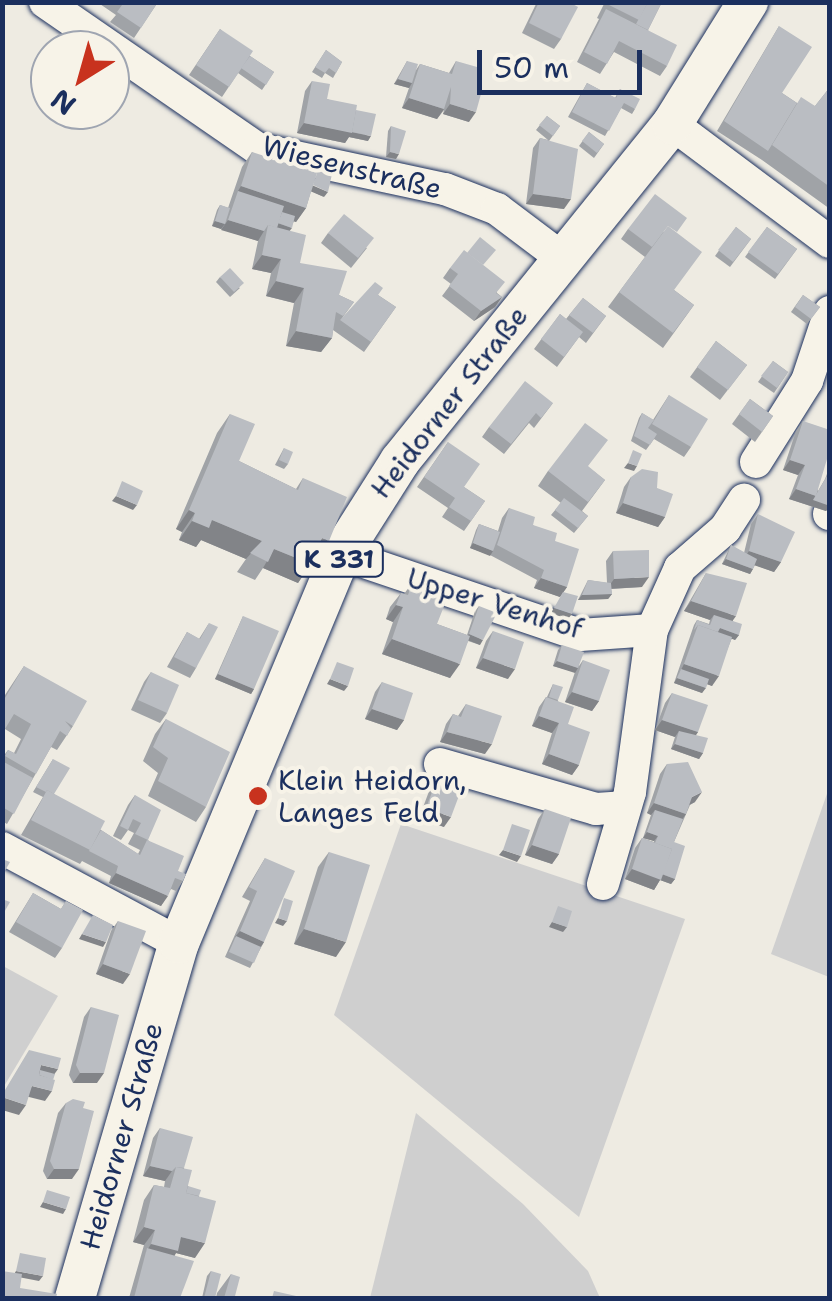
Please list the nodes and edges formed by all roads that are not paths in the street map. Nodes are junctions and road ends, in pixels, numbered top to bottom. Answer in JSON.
{"nodes":[{"id":1,"x":45,"y":2,"type":"edge"},
{"id":2,"x":748,"y":2,"type":"edge"},
{"id":3,"x":672,"y":124,"type":"junction"},
{"id":4,"x":830,"y":242,"type":"edge"},
{"id":5,"x":562,"y":258,"type":"junction"},
{"id":6,"x":830,"y":312,"type":"edge"},
{"id":7,"x":756,"y":462,"type":"dead end"},
{"id":8,"x":744,"y":500,"type":"dead end"},
{"id":9,"x":341,"y":554,"type":"junction"},
{"id":10,"x":652,"y":630,"type":"junction"},
{"id":11,"x":440,"y":764,"type":"dead end"},
{"id":12,"x":623,"y":806,"type":"junction"},
{"id":13,"x":2,"y":848,"type":"edge"},
{"id":14,"x":603,"y":884,"type":"dead end"},
{"id":15,"x":180,"y":944,"type":"junction"},
{"id":16,"x":75,"y":1298,"type":"edge"}],
"edges":[{"from":1,"to":5,"type":"street","name":"Wiesenstraße"},
{"from":2,"to":3,"type":"main road","name":"Heidorner Straße","number":"K 331"},
{"from":3,"to":4,"type":"street"},
{"from":3,"to":5,"type":"main road","name":"Heidorner Straße","number":"K 331"},
{"from":5,"to":9,"type":"main road","name":"Heidorner Straße","number":"K 331"},
{"from":6,"to":7,"type":"street"},
{"from":8,"to":10,"type":"street"},
{"from":9,"to":10,"type":"street","name":"Upper Venhof"},
{"from":9,"to":15,"type":"main road","name":"Heidorner Straße","number":"K 331"},
{"from":10,"to":12,"type":"street"},
{"from":11,"to":12,"type":"street"},
{"from":12,"to":14,"type":"street"},
{"from":13,"to":15,"type":"street"},
{"from":15,"to":16,"type":"main road","name":"Heidorner Straße","number":"K 331"}]}
